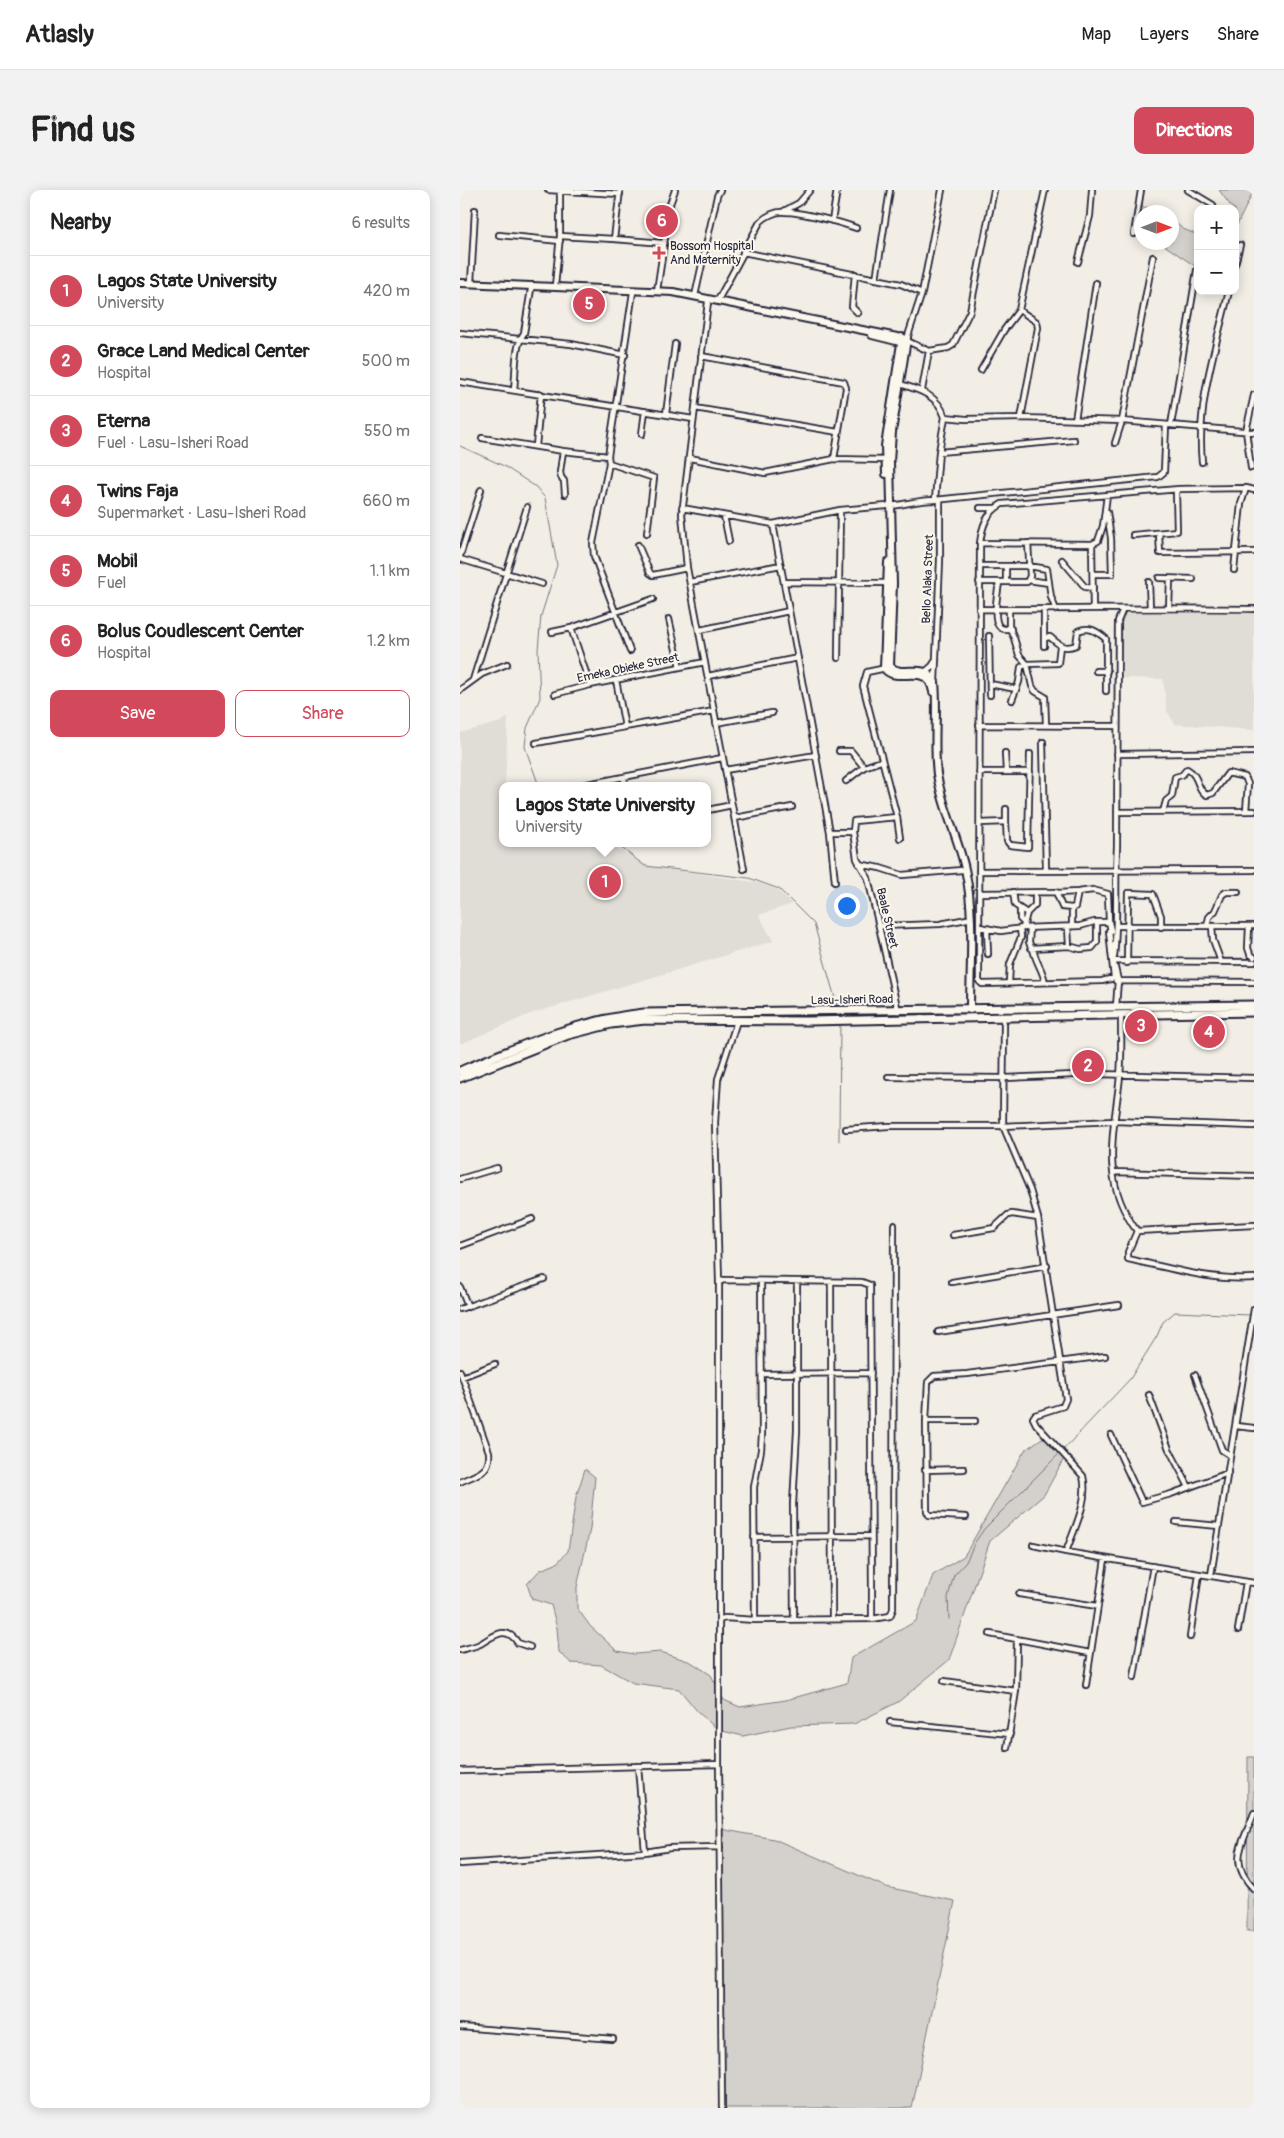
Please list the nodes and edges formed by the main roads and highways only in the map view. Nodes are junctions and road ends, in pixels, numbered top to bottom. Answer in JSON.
{"nodes":[{"id":1,"x":1254,"y":1005,"type":"edge"},
{"id":2,"x":1204,"y":1009,"type":"junction"},
{"id":3,"x":1254,"y":1012,"type":"edge"},
{"id":4,"x":460,"y":1071,"type":"edge"},
{"id":5,"x":460,"y":1078,"type":"edge"}],
"edges":[{"from":1,"to":2,"type":"main road","name":"Lasu-Isheri Road"},
{"from":2,"to":3,"type":"main road","name":"Lasu-Isheri Road"},
{"from":2,"to":4,"type":"main road","name":"Lasu-Isheri Road"},
{"from":2,"to":5,"type":"main road","name":"Lasu-Isheri Road"}]}
